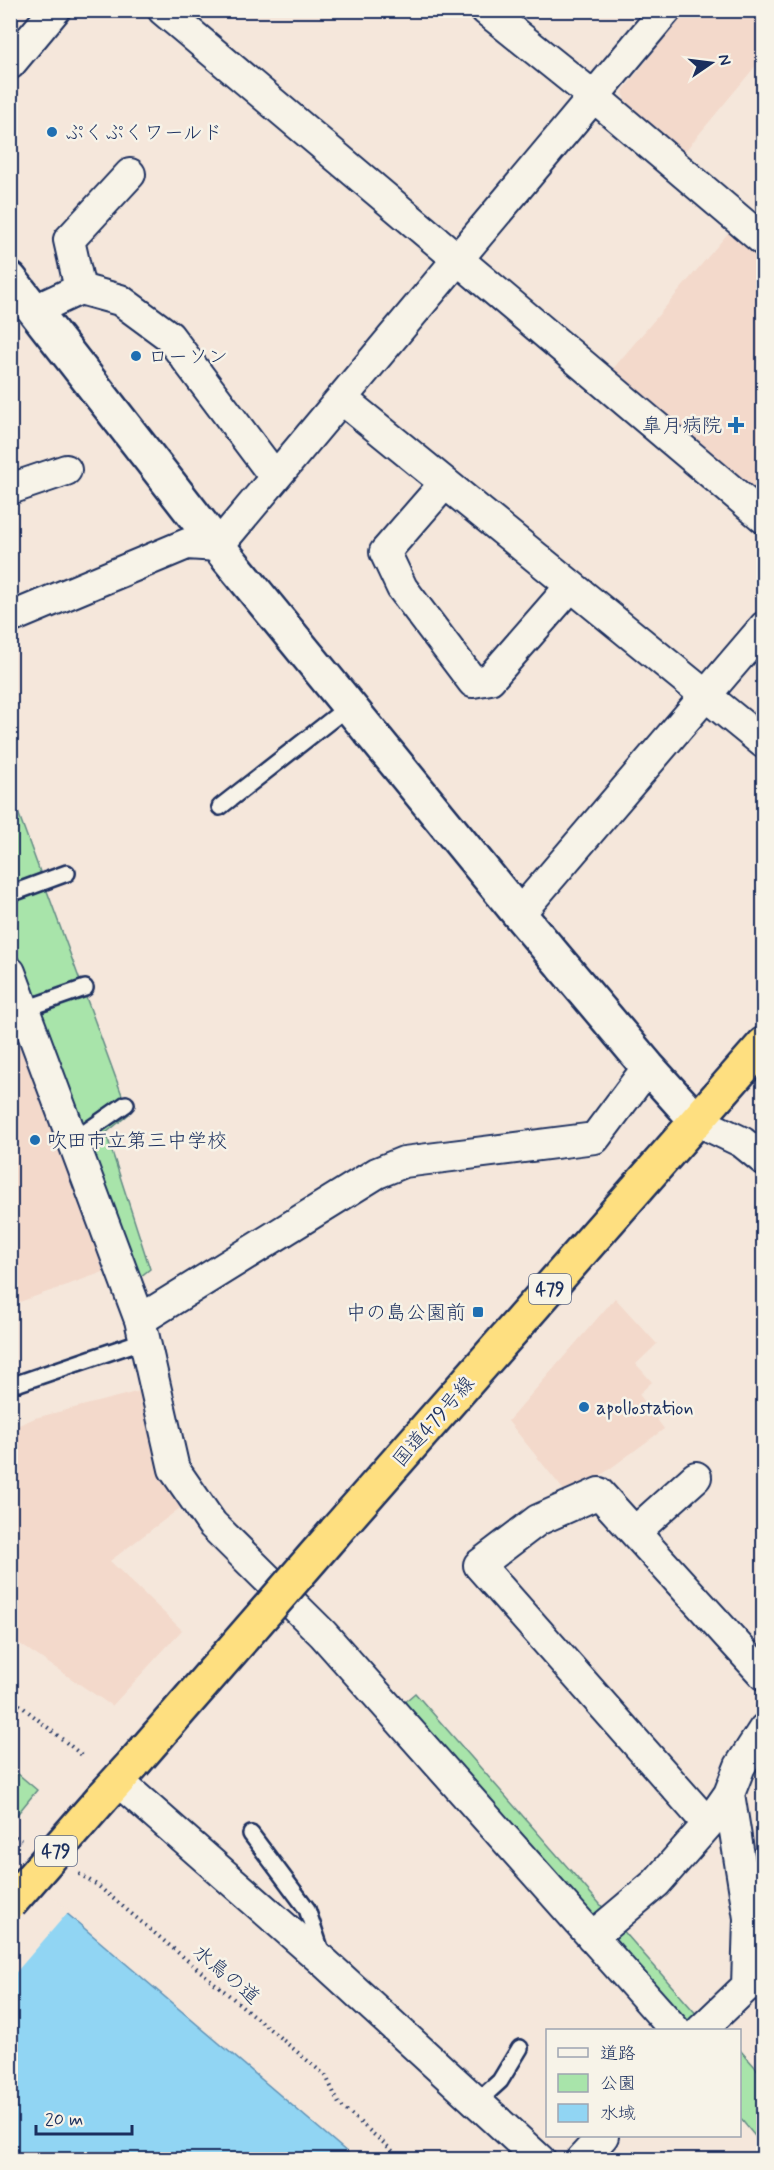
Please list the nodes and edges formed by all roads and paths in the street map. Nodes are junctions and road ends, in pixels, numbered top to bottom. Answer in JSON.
{"nodes":[{"id":1,"x":55,"y":10,"type":"edge"},
{"id":2,"x":162,"y":10,"type":"edge"},
{"id":3,"x":486,"y":10,"type":"edge"},
{"id":4,"x":666,"y":10,"type":"edge"},
{"id":5,"x":10,"y":64,"type":"edge"},
{"id":6,"x":593,"y":96,"type":"junction"},
{"id":7,"x":130,"y":174,"type":"dead end"},
{"id":8,"x":764,"y":241,"type":"edge"},
{"id":9,"x":458,"y":259,"type":"junction"},
{"id":10,"x":10,"y":279,"type":"edge"},
{"id":11,"x":80,"y":289,"type":"junction"},
{"id":12,"x":35,"y":310,"type":"junction"},
{"id":13,"x":342,"y":399,"type":"junction"},
{"id":14,"x":66,"y":470,"type":"dead end"},
{"id":15,"x":275,"y":477,"type":"junction"},
{"id":16,"x":445,"y":483,"type":"junction"},
{"id":17,"x":10,"y":489,"type":"edge"},
{"id":18,"x":764,"y":518,"type":"edge"},
{"id":19,"x":218,"y":546,"type":"junction"},
{"id":20,"x":571,"y":586,"type":"junction"},
{"id":21,"x":10,"y":618,"type":"edge"},
{"id":22,"x":764,"y":627,"type":"edge"},
{"id":23,"x":706,"y":695,"type":"junction"},
{"id":24,"x":349,"y":706,"type":"junction"},
{"id":25,"x":764,"y":743,"type":"edge"},
{"id":26,"x":220,"y":807,"type":"dead end"},
{"id":27,"x":67,"y":873,"type":"dead end"},
{"id":28,"x":10,"y":894,"type":"edge"},
{"id":29,"x":519,"y":914,"type":"junction"},
{"id":30,"x":10,"y":972,"type":"edge"},
{"id":31,"x":86,"y":988,"type":"dead end"},
{"id":32,"x":25,"y":1009,"type":"junction"},
{"id":33,"x":764,"y":1044,"type":"edge"},
{"id":34,"x":648,"y":1067,"type":"junction"},
{"id":35,"x":126,"y":1104,"type":"dead end"},
{"id":36,"x":696,"y":1120,"type":"junction"},
{"id":37,"x":73,"y":1141,"type":"junction"},
{"id":38,"x":764,"y":1160,"type":"edge"},
{"id":39,"x":143,"y":1330,"type":"junction"},
{"id":40,"x":19,"y":1383,"type":"dead end"},
{"id":41,"x":696,"y":1477,"type":"dead end"},
{"id":42,"x":635,"y":1532,"type":"junction"},
{"id":43,"x":764,"y":1676,"type":"edge"},
{"id":44,"x":10,"y":1697,"type":"edge"},
{"id":45,"x":764,"y":1729,"type":"edge"},
{"id":46,"x":83,"y":1755,"type":"dead end"},
{"id":47,"x":118,"y":1781,"type":"junction"},
{"id":48,"x":729,"y":1794,"type":"junction"},
{"id":49,"x":708,"y":1824,"type":"junction"},
{"id":50,"x":10,"y":1834,"type":"edge"},
{"id":51,"x":251,"y":1834,"type":"dead end"},
{"id":52,"x":30,"y":1845,"type":"dead end"},
{"id":53,"x":78,"y":1873,"type":"dead end"},
{"id":54,"x":10,"y":1903,"type":"edge"},
{"id":55,"x":592,"y":1937,"type":"junction"},
{"id":56,"x":325,"y":1963,"type":"junction"},
{"id":57,"x":755,"y":1984,"type":"edge"},
{"id":58,"x":673,"y":2029,"type":"edge"},
{"id":59,"x":703,"y":2029,"type":"edge"},
{"id":60,"x":520,"y":2048,"type":"dead end"},
{"id":61,"x":477,"y":2102,"type":"junction"},
{"id":62,"x":602,"y":2137,"type":"edge"},
{"id":63,"x":403,"y":2160,"type":"edge"},
{"id":64,"x":540,"y":2160,"type":"edge"},
{"id":65,"x":581,"y":2160,"type":"edge"}],
"edges":[{"from":1,"to":5,"type":"street"},
{"from":2,"to":9,"type":"street"},
{"from":3,"to":6,"type":"street"},
{"from":4,"to":6,"type":"street"},
{"from":6,"to":8,"type":"street"},
{"from":6,"to":9,"type":"street"},
{"from":7,"to":11,"type":"street"},
{"from":9,"to":13,"type":"street"},
{"from":9,"to":18,"type":"street"},
{"from":10,"to":12,"type":"street"},
{"from":11,"to":12,"type":"street"},
{"from":11,"to":15,"type":"street"},
{"from":12,"to":19,"type":"street"},
{"from":13,"to":15,"type":"street"},
{"from":13,"to":16,"type":"street"},
{"from":14,"to":17,"type":"street"},
{"from":15,"to":19,"type":"street"},
{"from":16,"to":20,"type":"street"},
{"from":16,"to":20,"type":"street"},
{"from":19,"to":21,"type":"street"},
{"from":19,"to":24,"type":"street"},
{"from":20,"to":23,"type":"street"},
{"from":22,"to":23,"type":"street"},
{"from":23,"to":25,"type":"street"},
{"from":23,"to":29,"type":"street"},
{"from":24,"to":26,"type":"lane"},
{"from":24,"to":29,"type":"street"},
{"from":27,"to":28,"type":"lane"},
{"from":29,"to":34,"type":"street"},
{"from":30,"to":32,"type":"street"},
{"from":31,"to":32,"type":"lane"},
{"from":32,"to":37,"type":"street"},
{"from":33,"to":36,"type":"highway","name":"国道479号線","number":"479"},
{"from":34,"to":36,"type":"street"},
{"from":34,"to":39,"type":"street"},
{"from":35,"to":37,"type":"lane"},
{"from":36,"to":38,"type":"street"},
{"from":36,"to":47,"type":"highway","name":"国道479号線","number":"479","bridge":true},
{"from":37,"to":39,"type":"street"},
{"from":39,"to":40,"type":"lane"},
{"from":39,"to":55,"type":"street"},
{"from":41,"to":42,"type":"street"},
{"from":42,"to":43,"type":"street"},
{"from":42,"to":49,"type":"street"},
{"from":44,"to":46,"type":"path"},
{"from":45,"to":48,"type":"street"},
{"from":47,"to":54,"type":"highway","number":"479","bridge":true},
{"from":47,"to":56,"type":"street"},
{"from":48,"to":49,"type":"street"},
{"from":48,"to":57,"type":"street"},
{"from":49,"to":55,"type":"street"},
{"from":50,"to":52,"type":"path"},
{"from":51,"to":56,"type":"lane"},
{"from":53,"to":63,"type":"path","name":"水鳥の道"},
{"from":55,"to":58,"type":"street"},
{"from":56,"to":61,"type":"street"},
{"from":57,"to":59,"type":"street"},
{"from":60,"to":61,"type":"lane"},
{"from":61,"to":64,"type":"street"},
{"from":62,"to":65,"type":"street"}]}
